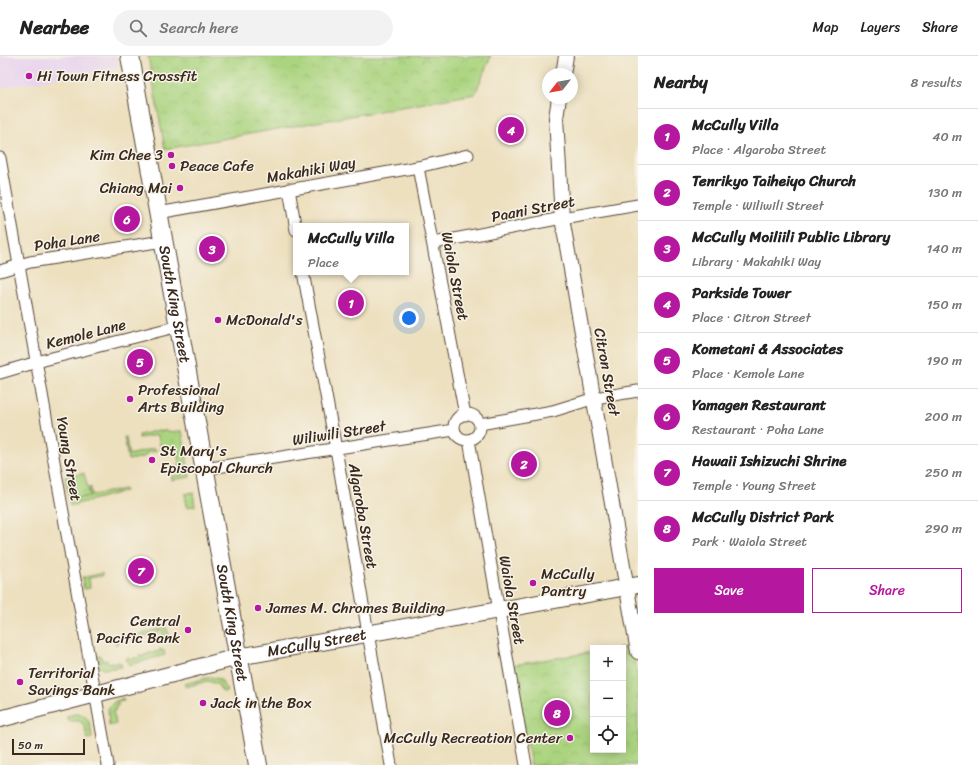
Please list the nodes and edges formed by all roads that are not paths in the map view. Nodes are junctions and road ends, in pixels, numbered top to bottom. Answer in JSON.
{"nodes":[{"id":1,"x":130,"y":56,"type":"edge"},
{"id":2,"x":566,"y":56,"type":"edge"},
{"id":3,"x":564,"y":68,"type":"edge"},
{"id":4,"x":558,"y":104,"type":"edge"},
{"id":5,"x":468,"y":155,"type":"dead end"},
{"id":6,"x":0,"y":158,"type":"edge"},
{"id":7,"x":418,"y":167,"type":"junction"},
{"id":8,"x":289,"y":189,"type":"junction"},
{"id":9,"x":638,"y":206,"type":"edge"},
{"id":10,"x":158,"y":213,"type":"junction"},
{"id":11,"x":562,"y":218,"type":"junction"},
{"id":12,"x":295,"y":223,"type":"edge"},
{"id":13,"x":163,"y":241,"type":"junction"},
{"id":14,"x":434,"y":244,"type":"junction"},
{"id":15,"x":19,"y":266,"type":"junction"},
{"id":16,"x":0,"y":271,"type":"edge"},
{"id":17,"x":304,"y":275,"type":"edge"},
{"id":18,"x":179,"y":326,"type":"junction"},
{"id":19,"x":36,"y":362,"type":"junction"},
{"id":20,"x":0,"y":373,"type":"edge"},
{"id":21,"x":638,"y":391,"type":"edge"},
{"id":22,"x":595,"y":398,"type":"junction"},
{"id":23,"x":465,"y":415,"type":"junction"},
{"id":24,"x":480,"y":424,"type":"junction"},
{"id":25,"x":454,"y":430,"type":"junction"},
{"id":26,"x":469,"y":440,"type":"junction"},
{"id":27,"x":336,"y":449,"type":"junction"},
{"id":28,"x":204,"y":469,"type":"junction"},
{"id":29,"x":632,"y":586,"type":"edge"},
{"id":30,"x":498,"y":610,"type":"junction"},
{"id":31,"x":368,"y":634,"type":"junction"},
{"id":32,"x":638,"y":652,"type":"edge"},
{"id":33,"x":238,"y":657,"type":"junction"},
{"id":34,"x":96,"y":695,"type":"junction"},
{"id":35,"x":0,"y":719,"type":"edge"},
{"id":36,"x":108,"y":765,"type":"edge"},
{"id":37,"x":258,"y":765,"type":"edge"},
{"id":38,"x":391,"y":765,"type":"edge"},
{"id":39,"x":526,"y":765,"type":"edge"}],
"edges":[{"from":1,"to":10,"type":"main road","name":"South King Street"},
{"from":2,"to":3,"type":"street"},
{"from":4,"to":11,"type":"street","name":"Citron Street"},
{"from":5,"to":7,"type":"street","name":"Makahiki Way"},
{"from":6,"to":15,"type":"street","name":"Young Street"},
{"from":7,"to":8,"type":"street","name":"Makahiki Way"},
{"from":7,"to":14,"type":"street","name":"Waiola Street"},
{"from":8,"to":10,"type":"street","name":"Makahiki Way"},
{"from":8,"to":12,"type":"street"},
{"from":9,"to":11,"type":"street","name":"Paani Street"},
{"from":10,"to":13,"type":"main road","name":"South King Street"},
{"from":11,"to":14,"type":"street","name":"Paani Street"},
{"from":11,"to":22,"type":"street","name":"Citron Street"},
{"from":13,"to":15,"type":"street","name":"Poha Lane"},
{"from":13,"to":18,"type":"main road","name":"South King Street"},
{"from":14,"to":23,"type":"street","name":"Waiola Street"},
{"from":15,"to":16,"type":"street","name":"Poha Lane"},
{"from":15,"to":19,"type":"street","name":"Young Street"},
{"from":17,"to":27,"type":"street","name":"Algaroba Street"},
{"from":18,"to":19,"type":"street","name":"Kemole Lane"},
{"from":18,"to":28,"type":"main road","name":"South King Street"},
{"from":19,"to":20,"type":"street","name":"Kemole Lane"},
{"from":19,"to":34,"type":"street","name":"Young Street"},
{"from":21,"to":22,"type":"street"},
{"from":22,"to":24,"type":"street"},
{"from":22,"to":29,"type":"street","name":"Citron Street"},
{"from":23,"to":24,"type":"street"},
{"from":23,"to":25,"type":"street"},
{"from":24,"to":26,"type":"street"},
{"from":25,"to":26,"type":"street"},
{"from":25,"to":27,"type":"street","name":"Wiliwili Street"},
{"from":26,"to":30,"type":"street","name":"Waiola Street"},
{"from":27,"to":28,"type":"street","name":"Wiliwili Street"},
{"from":27,"to":31,"type":"street","name":"Algaroba Street"},
{"from":28,"to":33,"type":"main road","name":"South King Street"},
{"from":29,"to":30,"type":"main road","name":"McCully Street"},
{"from":29,"to":32,"type":"street","name":"Citron Street"},
{"from":30,"to":31,"type":"main road","name":"McCully Street"},
{"from":30,"to":39,"type":"street","name":"Waiola Street"},
{"from":31,"to":33,"type":"main road","name":"McCully Street"},
{"from":31,"to":38,"type":"street","name":"Algaroba Street"},
{"from":33,"to":34,"type":"main road","name":"McCully Street"},
{"from":33,"to":37,"type":"main road","name":"South King Street"},
{"from":34,"to":35,"type":"main road","name":"McCully Street"},
{"from":34,"to":36,"type":"street","name":"Young Street"}]}
